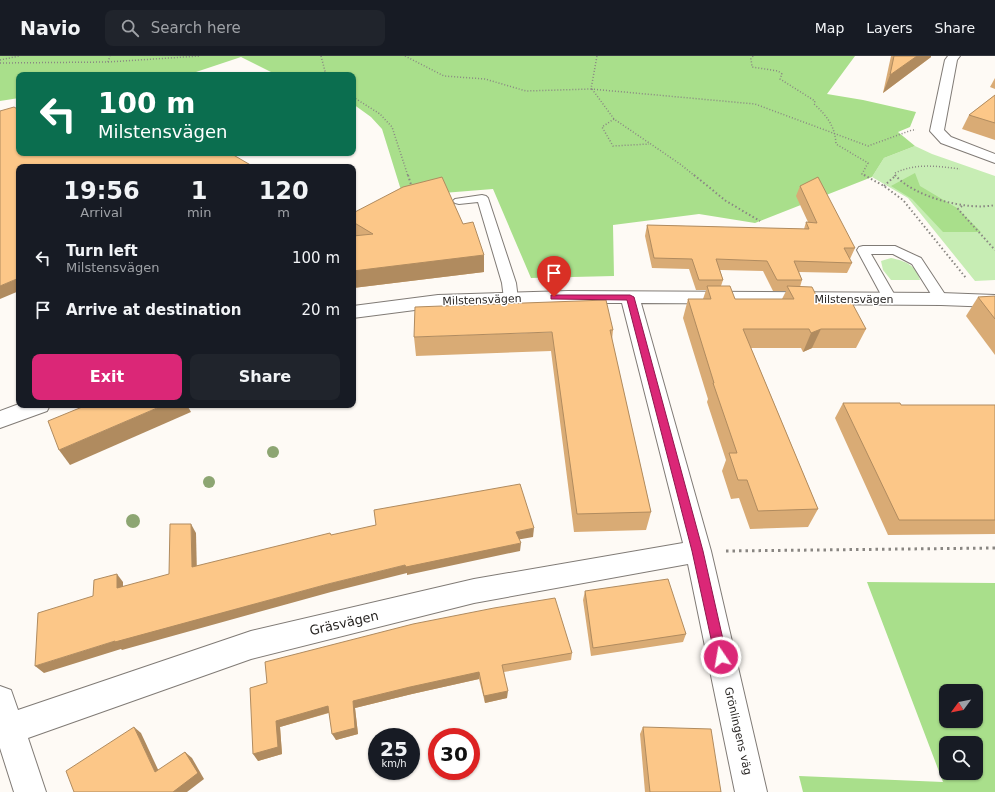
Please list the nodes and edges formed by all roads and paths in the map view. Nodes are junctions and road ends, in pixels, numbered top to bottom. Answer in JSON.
{"nodes":[{"id":1,"x":19,"y":56,"type":"edge"},
{"id":2,"x":110,"y":56,"type":"edge"},
{"id":3,"x":200,"y":56,"type":"edge"},
{"id":4,"x":321,"y":56,"type":"edge"},
{"id":5,"x":405,"y":56,"type":"edge"},
{"id":6,"x":597,"y":56,"type":"edge"},
{"id":7,"x":753,"y":56,"type":"edge"},
{"id":8,"x":954,"y":56,"type":"edge"},
{"id":9,"x":0,"y":60,"type":"edge"},
{"id":10,"x":108,"y":62,"type":"junction"},
{"id":11,"x":0,"y":63,"type":"edge"},
{"id":12,"x":325,"y":72,"type":"edge"},
{"id":13,"x":591,"y":89,"type":"junction"},
{"id":14,"x":356,"y":99,"type":"edge"},
{"id":15,"x":614,"y":119,"type":"junction"},
{"id":16,"x":937,"y":131,"type":"junction"},
{"id":17,"x":836,"y":134,"type":"junction"},
{"id":18,"x":650,"y":144,"type":"junction"},
{"id":19,"x":995,"y":159,"type":"edge"},
{"id":20,"x":962,"y":169,"type":"dead end"},
{"id":21,"x":895,"y":176,"type":"junction"},
{"id":22,"x":884,"y":186,"type":"junction"},
{"id":23,"x":413,"y":193,"type":"edge"},
{"id":24,"x":459,"y":201,"type":"dead end"},
{"id":25,"x":962,"y":205,"type":"junction"},
{"id":26,"x":995,"y":205,"type":"edge"},
{"id":27,"x":760,"y":221,"type":"dead end"},
{"id":28,"x":995,"y":250,"type":"edge"},
{"id":29,"x":968,"y":280,"type":"dead end"},
{"id":30,"x":630,"y":297,"type":"junction"},
{"id":31,"x":511,"y":299,"type":"junction"},
{"id":32,"x":890,"y":299,"type":"junction"},
{"id":33,"x":941,"y":299,"type":"junction"},
{"id":34,"x":995,"y":301,"type":"edge"},
{"id":35,"x":356,"y":312,"type":"edge"},
{"id":36,"x":31,"y":408,"type":"edge"},
{"id":37,"x":0,"y":420,"type":"edge"},
{"id":38,"x":995,"y":548,"type":"edge"},
{"id":39,"x":698,"y":551,"type":"junction"},
{"id":40,"x":3,"y":721,"type":"edge"},
{"id":41,"x":30,"y":792,"type":"edge"},
{"id":42,"x":752,"y":792,"type":"edge"}],
"edges":[{"from":1,"to":9,"type":"path"},
{"from":2,"to":10,"type":"path"},
{"from":3,"to":10,"type":"path"},
{"from":4,"to":12,"type":"path"},
{"from":5,"to":13,"type":"path"},
{"from":6,"to":13,"type":"path"},
{"from":7,"to":17,"type":"path"},
{"from":8,"to":16,"type":"street"},
{"from":10,"to":11,"type":"path"},
{"from":13,"to":15,"type":"path"},
{"from":13,"to":17,"type":"path"},
{"from":14,"to":23,"type":"path"},
{"from":15,"to":18,"type":"path"},
{"from":15,"to":18,"type":"path"},
{"from":16,"to":17,"type":"path"},
{"from":16,"to":19,"type":"street"},
{"from":17,"to":22,"type":"path"},
{"from":18,"to":27,"type":"path"},
{"from":20,"to":21,"type":"path"},
{"from":21,"to":22,"type":"path"},
{"from":21,"to":25,"type":"path"},
{"from":22,"to":29,"type":"path"},
{"from":24,"to":31,"type":"lane"},
{"from":25,"to":26,"type":"path"},
{"from":25,"to":28,"type":"path"},
{"from":30,"to":31,"type":"street","name":"Milstensvägen"},
{"from":30,"to":32,"type":"street","name":"Milstensvägen"},
{"from":30,"to":39,"type":"street","name":"Grönlingens väg"},
{"from":31,"to":35,"type":"street","name":"Milstensvägen"},
{"from":32,"to":33,"type":"street","name":"Milstensvägen"},
{"from":32,"to":33,"type":"lane"},
{"from":33,"to":34,"type":"street","name":"Milstensvägen"},
{"from":36,"to":37,"type":"street"},
{"from":38,"to":39,"type":"path"},
{"from":39,"to":40,"type":"street","name":"Gräsvägen"},
{"from":39,"to":42,"type":"street","name":"Grönlingens väg"},
{"from":40,"to":41,"type":"street"}]}
